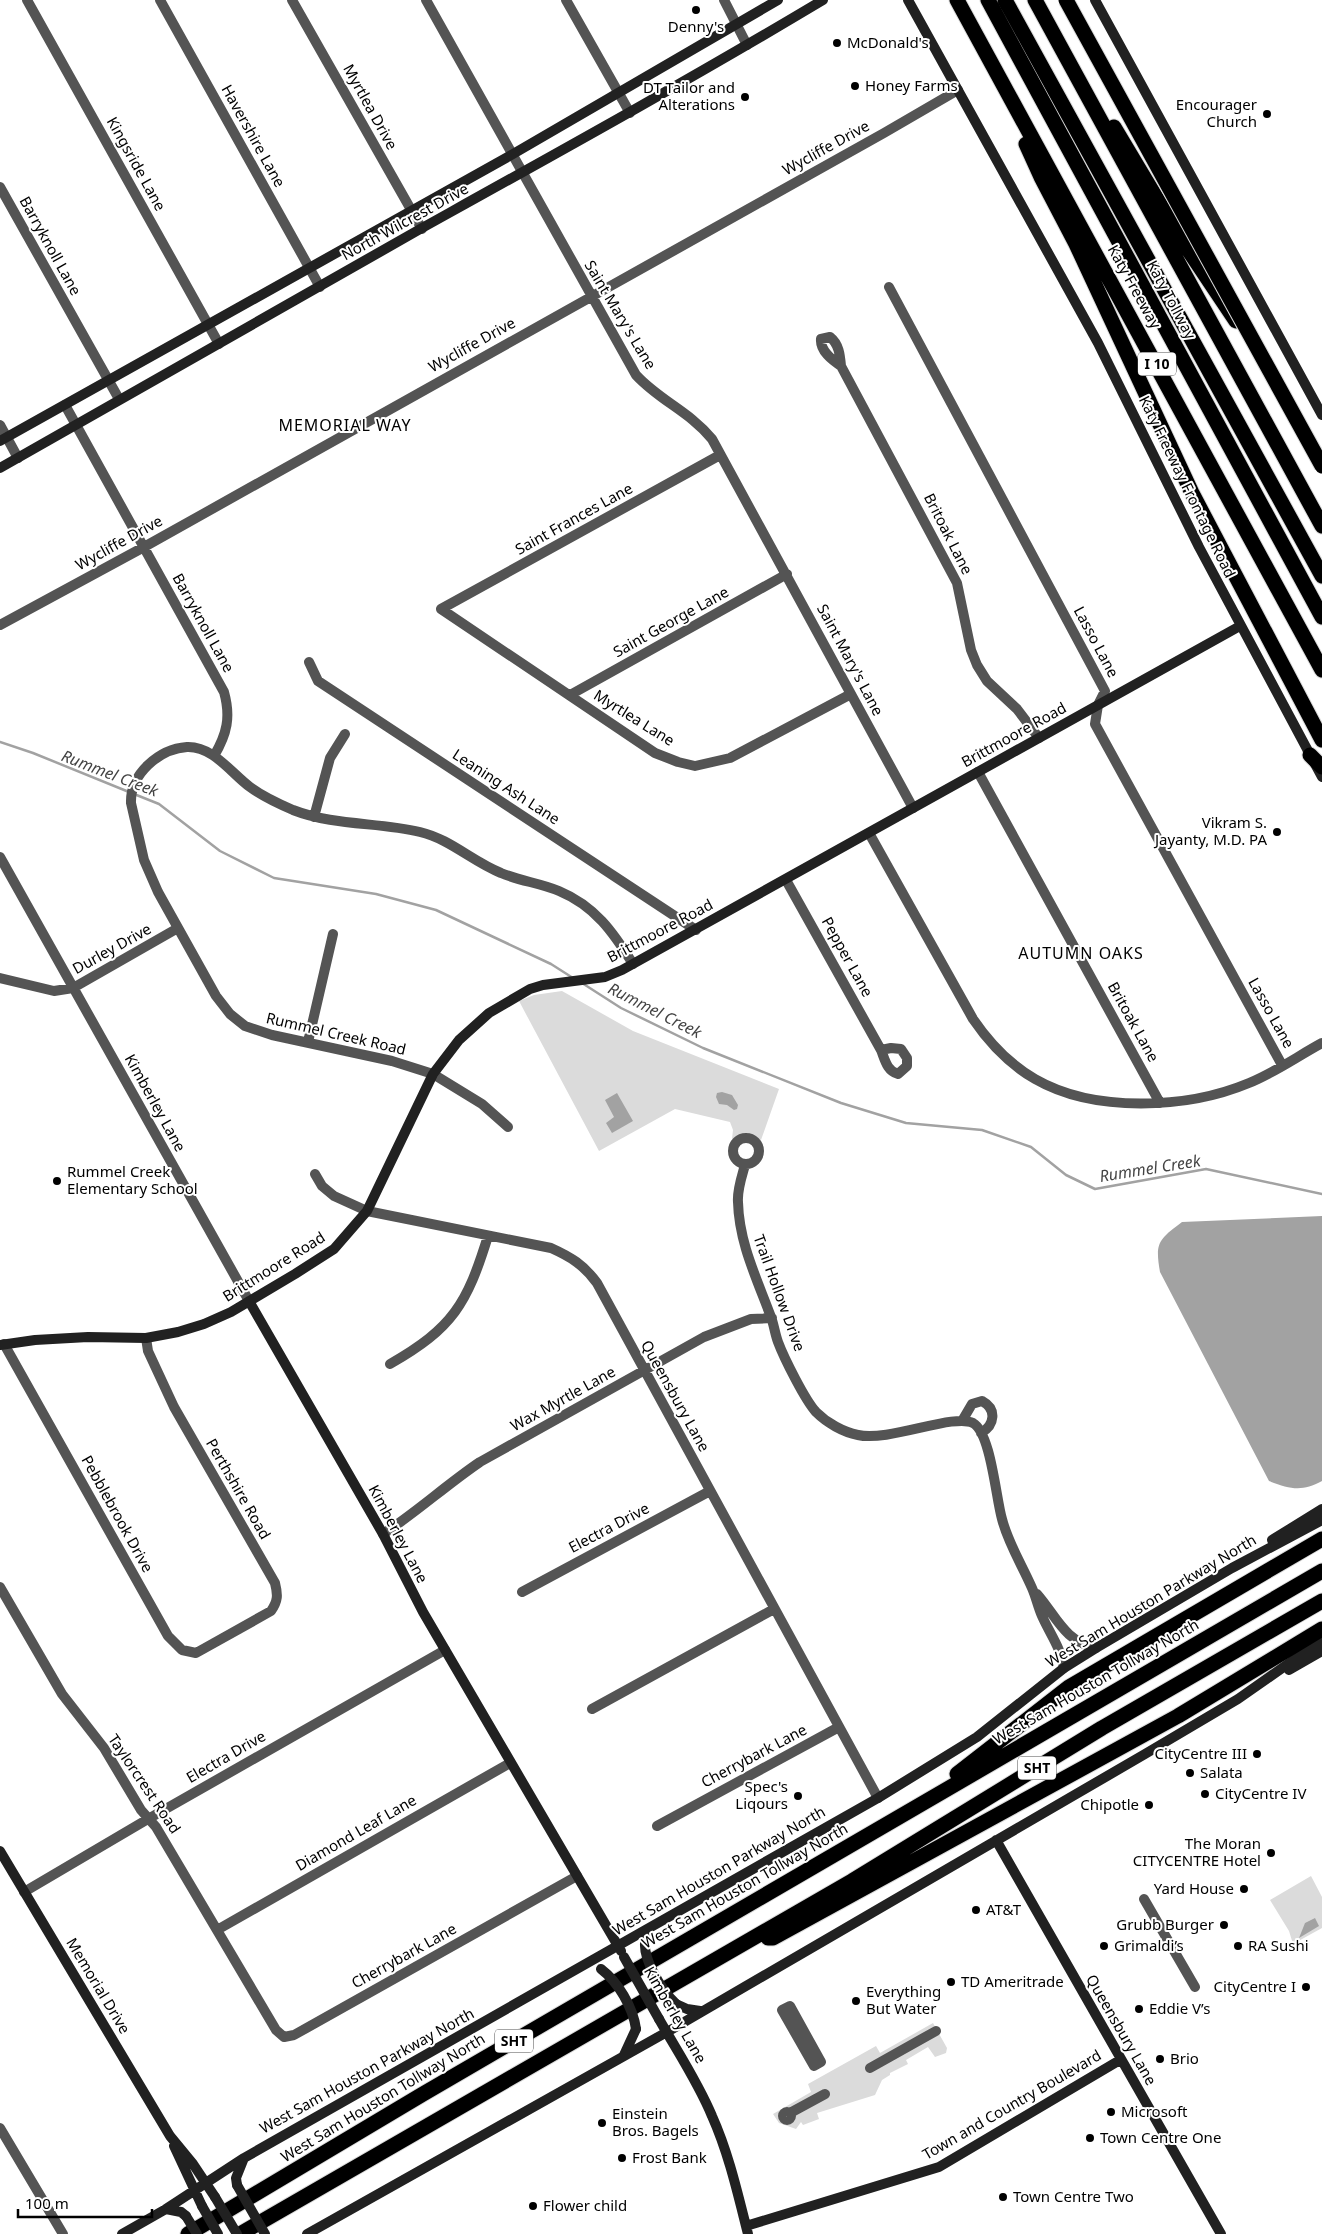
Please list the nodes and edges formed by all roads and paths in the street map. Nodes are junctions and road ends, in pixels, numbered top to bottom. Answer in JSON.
{"nodes":[{"id":1,"x":27,"y":0,"type":"edge"},
{"id":2,"x":160,"y":0,"type":"edge"},
{"id":3,"x":292,"y":0,"type":"edge"},
{"id":4,"x":426,"y":0,"type":"edge"},
{"id":5,"x":566,"y":0,"type":"edge"},
{"id":6,"x":724,"y":0,"type":"edge"},
{"id":7,"x":778,"y":0,"type":"edge"},
{"id":8,"x":823,"y":0,"type":"edge"},
{"id":9,"x":958,"y":0,"type":"edge"},
{"id":10,"x":988,"y":0,"type":"edge"},
{"id":11,"x":1005,"y":0,"type":"edge"},
{"id":12,"x":1035,"y":0,"type":"edge"},
{"id":13,"x":1066,"y":0,"type":"edge"},
{"id":14,"x":1097,"y":0,"type":"edge"},
{"id":15,"x":912,"y":3,"type":"edge"},
{"id":16,"x":737,"y":26,"type":"junction"},
{"id":17,"x":1057,"y":41,"type":"junction"},
{"id":18,"x":747,"y":45,"type":"junction"},
{"id":19,"x":990,"y":60,"type":"junction"},
{"id":20,"x":958,"y":90,"type":"junction"},
{"id":21,"x":619,"y":93,"type":"junction"},
{"id":22,"x":630,"y":113,"type":"junction"},
{"id":23,"x":513,"y":154,"type":"junction"},
{"id":24,"x":523,"y":173,"type":"junction"},
{"id":25,"x":0,"y":187,"type":"edge"},
{"id":26,"x":412,"y":211,"type":"junction"},
{"id":27,"x":422,"y":228,"type":"junction"},
{"id":28,"x":309,"y":267,"type":"junction"},
{"id":29,"x":320,"y":287,"type":"junction"},
{"id":30,"x":889,"y":287,"type":"dead end"},
{"id":31,"x":591,"y":296,"type":"junction"},
{"id":32,"x":209,"y":324,"type":"junction"},
{"id":33,"x":219,"y":344,"type":"junction"},
{"id":34,"x":841,"y":366,"type":"dead end"},
{"id":35,"x":108,"y":381,"type":"junction"},
{"id":36,"x":118,"y":399,"type":"junction"},
{"id":37,"x":65,"y":405,"type":"junction"},
{"id":38,"x":1322,"y":415,"type":"edge"},
{"id":39,"x":0,"y":425,"type":"edge"},
{"id":40,"x":76,"y":425,"type":"junction"},
{"id":41,"x":3,"y":439,"type":"edge"},
{"id":42,"x":720,"y":455,"type":"junction"},
{"id":43,"x":1322,"y":455,"type":"edge"},
{"id":44,"x":18,"y":458,"type":"junction"},
{"id":45,"x":1322,"y":466,"type":"edge"},
{"id":46,"x":0,"y":468,"type":"edge"},
{"id":47,"x":1322,"y":526,"type":"edge"},
{"id":48,"x":144,"y":547,"type":"junction"},
{"id":49,"x":787,"y":574,"type":"junction"},
{"id":50,"x":1322,"y":576,"type":"edge"},
{"id":51,"x":442,"y":609,"type":"joint"},
{"id":52,"x":1322,"y":617,"type":"edge"},
{"id":53,"x":0,"y":625,"type":"edge"},
{"id":54,"x":1240,"y":626,"type":"junction"},
{"id":55,"x":309,"y":662,"type":"dead end"},
{"id":56,"x":1322,"y":670,"type":"edge"},
{"id":57,"x":851,"y":694,"type":"junction"},
{"id":58,"x":570,"y":695,"type":"junction"},
{"id":59,"x":1098,"y":705,"type":"junction"},
{"id":60,"x":345,"y":734,"type":"dead end"},
{"id":61,"x":1039,"y":738,"type":"junction"},
{"id":62,"x":1322,"y":740,"type":"edge"},
{"id":63,"x":1310,"y":754,"type":"junction"},
{"id":64,"x":214,"y":756,"type":"junction"},
{"id":65,"x":1322,"y":767,"type":"edge"},
{"id":66,"x":978,"y":772,"type":"junction"},
{"id":67,"x":1322,"y":778,"type":"edge"},
{"id":68,"x":913,"y":808,"type":"junction"},
{"id":69,"x":314,"y":817,"type":"junction"},
{"id":70,"x":869,"y":833,"type":"junction"},
{"id":71,"x":0,"y":857,"type":"edge"},
{"id":72,"x":786,"y":880,"type":"junction"},
{"id":73,"x":178,"y":928,"type":"junction"},
{"id":74,"x":696,"y":930,"type":"junction"},
{"id":75,"x":333,"y":934,"type":"dead end"},
{"id":76,"x":633,"y":964,"type":"junction"},
{"id":77,"x":0,"y":978,"type":"edge"},
{"id":78,"x":73,"y":988,"type":"junction"},
{"id":79,"x":308,"y":1042,"type":"junction"},
{"id":80,"x":1322,"y":1044,"type":"edge"},
{"id":81,"x":881,"y":1050,"type":"dead end"},
{"id":82,"x":1282,"y":1065,"type":"junction"},
{"id":83,"x":433,"y":1074,"type":"junction"},
{"id":84,"x":1160,"y":1103,"type":"junction"},
{"id":85,"x":508,"y":1127,"type":"dead end"},
{"id":86,"x":745,"y":1164,"type":"dead end"},
{"id":87,"x":315,"y":1174,"type":"dead end"},
{"id":88,"x":367,"y":1211,"type":"junction"},
{"id":89,"x":488,"y":1236,"type":"junction"},
{"id":90,"x":249,"y":1301,"type":"junction"},
{"id":91,"x":772,"y":1318,"type":"junction"},
{"id":92,"x":146,"y":1338,"type":"junction"},
{"id":93,"x":2,"y":1345,"type":"edge"},
{"id":94,"x":390,"y":1364,"type":"dead end"},
{"id":95,"x":644,"y":1371,"type":"junction"},
{"id":96,"x":962,"y":1421,"type":"junction"},
{"id":97,"x":982,"y":1433,"type":"junction"},
{"id":98,"x":710,"y":1491,"type":"junction"},
{"id":99,"x":1322,"y":1509,"type":"edge"},
{"id":100,"x":1322,"y":1520,"type":"edge"},
{"id":101,"x":383,"y":1534,"type":"junction"},
{"id":102,"x":1322,"y":1539,"type":"edge"},
{"id":103,"x":1232,"y":1568,"type":"junction"},
{"id":104,"x":1322,"y":1571,"type":"edge"},
{"id":105,"x":0,"y":1587,"type":"edge"},
{"id":106,"x":1033,"y":1589,"type":"junction"},
{"id":107,"x":522,"y":1592,"type":"dead end"},
{"id":108,"x":1322,"y":1601,"type":"edge"},
{"id":109,"x":774,"y":1609,"type":"junction"},
{"id":110,"x":1322,"y":1629,"type":"edge"},
{"id":111,"x":229,"y":1635,"type":"joint"},
{"id":112,"x":1322,"y":1640,"type":"edge"},
{"id":113,"x":1096,"y":1648,"type":"junction"},
{"id":114,"x":445,"y":1650,"type":"junction"},
{"id":115,"x":1322,"y":1651,"type":"edge"},
{"id":116,"x":1064,"y":1668,"type":"junction"},
{"id":117,"x":1238,"y":1699,"type":"junction"},
{"id":118,"x":592,"y":1708,"type":"dead end"},
{"id":119,"x":839,"y":1727,"type":"junction"},
{"id":120,"x":510,"y":1763,"type":"junction"},
{"id":121,"x":878,"y":1798,"type":"junction"},
{"id":122,"x":148,"y":1819,"type":"junction"},
{"id":123,"x":657,"y":1826,"type":"dead end"},
{"id":124,"x":996,"y":1840,"type":"junction"},
{"id":125,"x":841,"y":1850,"type":"junction"},
{"id":126,"x":0,"y":1851,"type":"edge"},
{"id":127,"x":577,"y":1876,"type":"junction"},
{"id":128,"x":24,"y":1892,"type":"junction"},
{"id":129,"x":1144,"y":1899,"type":"dead end"},
{"id":130,"x":655,"y":1926,"type":"junction"},
{"id":131,"x":217,"y":1930,"type":"junction"},
{"id":132,"x":754,"y":1937,"type":"junction"},
{"id":133,"x":618,"y":1947,"type":"junction"},
{"id":134,"x":582,"y":1967,"type":"junction"},
{"id":135,"x":1195,"y":1987,"type":"dead end"},
{"id":136,"x":258,"y":2000,"type":"joint"},
{"id":137,"x":700,"y":2011,"type":"junction"},
{"id":138,"x":793,"y":2020,"type":"dead end"},
{"id":139,"x":936,"y":2031,"type":"dead end"},
{"id":140,"x":666,"y":2032,"type":"junction"},
{"id":141,"x":812,"y":2054,"type":"dead end"},
{"id":142,"x":623,"y":2056,"type":"junction"},
{"id":143,"x":1120,"y":2060,"type":"junction"},
{"id":144,"x":870,"y":2068,"type":"dead end"},
{"id":145,"x":824,"y":2094,"type":"dead end"},
{"id":146,"x":783,"y":2118,"type":"dead end"},
{"id":147,"x":0,"y":2128,"type":"edge"},
{"id":148,"x":170,"y":2136,"type":"junction"},
{"id":149,"x":244,"y":2158,"type":"junction"},
{"id":150,"x":206,"y":2182,"type":"junction"},
{"id":151,"x":193,"y":2190,"type":"junction"},
{"id":152,"x":166,"y":2209,"type":"junction"},
{"id":153,"x":747,"y":2230,"type":"edge"},
{"id":154,"x":64,"y":2234,"type":"edge"},
{"id":155,"x":122,"y":2234,"type":"edge"},
{"id":156,"x":188,"y":2234,"type":"edge"},
{"id":157,"x":197,"y":2234,"type":"edge"},
{"id":158,"x":218,"y":2234,"type":"edge"},
{"id":159,"x":239,"y":2234,"type":"edge"},
{"id":160,"x":265,"y":2234,"type":"edge"},
{"id":161,"x":308,"y":2234,"type":"edge"},
{"id":162,"x":1221,"y":2234,"type":"edge"}],
"edges":[{"from":1,"to":32,"type":"street","name":"Kingsride Lane"},
{"from":2,"to":28,"type":"street","name":"Havershire Lane"},
{"from":3,"to":26,"type":"street","name":"Myrtlea Drive"},
{"from":4,"to":23,"type":"street","name":"Saint Mary's Lane"},
{"from":5,"to":21,"type":"street"},
{"from":6,"to":16,"type":"street"},
{"from":7,"to":16,"type":"main road","name":"North Wilcrest Drive"},
{"from":8,"to":18,"type":"main road","name":"North Wilcrest Drive"},
{"from":9,"to":19,"type":"highway","name":"Katy Freeway","number":"I 10"},
{"from":10,"to":52,"type":"highway","name":"Katy Tollway"},
{"from":11,"to":50,"type":"highway","name":"Katy Tollway"},
{"from":12,"to":17,"type":"highway"},
{"from":13,"to":45,"type":"highway","bridge":true},
{"from":14,"to":38,"type":"main road"},
{"from":15,"to":20,"type":"main road","name":"Katy Freeway Frontage Road"},
{"from":16,"to":18,"type":"street"},
{"from":16,"to":21,"type":"main road","name":"North Wilcrest Drive"},
{"from":17,"to":43,"type":"highway"},
{"from":17,"to":47,"type":"highway"},
{"from":18,"to":22,"type":"main road","name":"North Wilcrest Drive"},
{"from":19,"to":56,"type":"highway","name":"Katy Freeway","number":"I 10"},
{"from":19,"to":62,"type":"highway"},
{"from":20,"to":31,"type":"street","name":"Wycliffe Drive"},
{"from":20,"to":54,"type":"main road","name":"Katy Freeway Frontage Road"},
{"from":21,"to":22,"type":"street"},
{"from":21,"to":23,"type":"main road","name":"North Wilcrest Drive"},
{"from":22,"to":24,"type":"main road","name":"North Wilcrest Drive"},
{"from":23,"to":24,"type":"street","name":"Saint Mary's Lane"},
{"from":23,"to":26,"type":"main road","name":"North Wilcrest Drive"},
{"from":24,"to":27,"type":"main road","name":"North Wilcrest Drive"},
{"from":24,"to":31,"type":"street","name":"Saint Mary's Lane"},
{"from":25,"to":35,"type":"street","name":"Barryknoll Lane"},
{"from":26,"to":27,"type":"street","name":"Myrtlea Drive"},
{"from":26,"to":28,"type":"main road","name":"North Wilcrest Drive"},
{"from":27,"to":29,"type":"main road","name":"North Wilcrest Drive"},
{"from":28,"to":29,"type":"street","name":"Havershire Lane"},
{"from":28,"to":32,"type":"main road","name":"North Wilcrest Drive"},
{"from":29,"to":33,"type":"main road","name":"North Wilcrest Drive"},
{"from":30,"to":59,"type":"street","name":"Lasso Lane"},
{"from":31,"to":42,"type":"street","name":"Saint Mary's Lane"},
{"from":31,"to":48,"type":"street","name":"Wycliffe Drive"},
{"from":32,"to":33,"type":"street","name":"Kingsride Lane"},
{"from":32,"to":35,"type":"main road","name":"North Wilcrest Drive"},
{"from":33,"to":36,"type":"main road","name":"North Wilcrest Drive"},
{"from":34,"to":61,"type":"street","name":"Britoak Lane"},
{"from":35,"to":36,"type":"street","name":"Barryknoll Lane"},
{"from":35,"to":37,"type":"main road","name":"North Wilcrest Drive"},
{"from":36,"to":40,"type":"main road","name":"North Wilcrest Drive"},
{"from":37,"to":40,"type":"street","name":"Barryknoll Lane"},
{"from":37,"to":41,"type":"main road","name":"North Wilcrest Drive"},
{"from":39,"to":41,"type":"street"},
{"from":40,"to":44,"type":"main road","name":"North Wilcrest Drive"},
{"from":40,"to":48,"type":"street","name":"Barryknoll Lane"},
{"from":41,"to":44,"type":"street"},
{"from":42,"to":49,"type":"street","name":"Saint Mary's Lane"},
{"from":42,"to":51,"type":"street","name":"Saint Frances Lane"},
{"from":44,"to":46,"type":"main road","name":"North Wilcrest Drive"},
{"from":48,"to":53,"type":"street","name":"Wycliffe Drive"},
{"from":48,"to":64,"type":"street","name":"Barryknoll Lane"},
{"from":49,"to":57,"type":"street","name":"Saint Mary's Lane"},
{"from":49,"to":58,"type":"street","name":"Saint George Lane"},
{"from":51,"to":58,"type":"street","name":"Myrtlea Lane"},
{"from":54,"to":59,"type":"main road","name":"Brittmoore Road"},
{"from":54,"to":63,"type":"main road","name":"Katy Freeway Frontage Road"},
{"from":55,"to":74,"type":"street","name":"Leaning Ash Lane"},
{"from":57,"to":58,"type":"street","name":"Myrtlea Lane"},
{"from":57,"to":68,"type":"street","name":"Saint Mary's Lane"},
{"from":59,"to":61,"type":"main road","name":"Brittmoore Road"},
{"from":59,"to":82,"type":"street","name":"Lasso Lane"},
{"from":60,"to":69,"type":"street"},
{"from":61,"to":66,"type":"main road","name":"Brittmoore Road"},
{"from":63,"to":65,"type":"highway"},
{"from":63,"to":67,"type":"main road","name":"Katy Freeway Frontage Road"},
{"from":64,"to":69,"type":"street"},
{"from":64,"to":73,"type":"street","name":"Rummel Creek Road"},
{"from":66,"to":68,"type":"main road","name":"Brittmoore Road"},
{"from":66,"to":84,"type":"street","name":"Britoak Lane"},
{"from":68,"to":70,"type":"main road","name":"Brittmoore Road"},
{"from":69,"to":76,"type":"street"},
{"from":70,"to":72,"type":"main road","name":"Brittmoore Road"},
{"from":70,"to":84,"type":"street"},
{"from":71,"to":78,"type":"street","name":"Kimberley Lane"},
{"from":72,"to":74,"type":"main road","name":"Brittmoore Road"},
{"from":72,"to":81,"type":"street","name":"Pepper Lane"},
{"from":73,"to":78,"type":"street","name":"Durley Drive"},
{"from":73,"to":79,"type":"street","name":"Rummel Creek Road"},
{"from":74,"to":76,"type":"main road","name":"Brittmoore Road"},
{"from":75,"to":79,"type":"street"},
{"from":76,"to":83,"type":"main road","name":"Brittmoore Road"},
{"from":77,"to":78,"type":"street","name":"Durley Drive"},
{"from":78,"to":90,"type":"street","name":"Kimberley Lane"},
{"from":79,"to":83,"type":"street","name":"Rummel Creek Road"},
{"from":80,"to":82,"type":"street"},
{"from":82,"to":84,"type":"street"},
{"from":83,"to":85,"type":"street","name":"Rummel Creek Road"},
{"from":83,"to":88,"type":"main road","name":"Brittmoore Road"},
{"from":86,"to":91,"type":"street","name":"Trail Hollow Drive"},
{"from":87,"to":88,"type":"street","name":"Queensbury Lane"},
{"from":88,"to":89,"type":"street","name":"Queensbury Lane"},
{"from":88,"to":90,"type":"main road","name":"Brittmoore Road"},
{"from":89,"to":94,"type":"street"},
{"from":89,"to":95,"type":"street","name":"Queensbury Lane"},
{"from":90,"to":92,"type":"main road","name":"Brittmoore Road"},
{"from":90,"to":101,"type":"main road","name":"Kimberley Lane"},
{"from":91,"to":95,"type":"street","name":"Wax Myrtle Lane"},
{"from":91,"to":96,"type":"street","name":"Trail Hollow Drive"},
{"from":92,"to":93,"type":"main road","name":"Brittmoore Road"},
{"from":92,"to":111,"type":"street","name":"Perthshire Road"},
{"from":93,"to":111,"type":"street","name":"Pebblebrook Drive"},
{"from":95,"to":98,"type":"street","name":"Queensbury Lane"},
{"from":95,"to":101,"type":"street","name":"Wax Myrtle Lane"},
{"from":96,"to":97,"type":"street"},
{"from":96,"to":97,"type":"street"},
{"from":97,"to":106,"type":"street"},
{"from":98,"to":107,"type":"street","name":"Electra Drive"},
{"from":98,"to":109,"type":"street","name":"Queensbury Lane"},
{"from":99,"to":103,"type":"main road"},
{"from":100,"to":103,"type":"main road","name":"West Sam Houston Parkway North"},
{"from":101,"to":114,"type":"main road","name":"Kimberley Lane"},
{"from":102,"to":125,"type":"highway"},
{"from":103,"to":113,"type":"main road","name":"West Sam Houston Parkway North"},
{"from":104,"to":125,"type":"highway","name":"West Sam Houston Tollway North","number":"SHT"},
{"from":105,"to":122,"type":"street","name":"Taylorcrest Road"},
{"from":106,"to":113,"type":"street"},
{"from":106,"to":116,"type":"street"},
{"from":108,"to":132,"type":"highway","number":"SHT"},
{"from":109,"to":118,"type":"street"},
{"from":109,"to":119,"type":"street","name":"Queensbury Lane"},
{"from":110,"to":132,"type":"highway"},
{"from":112,"to":117,"type":"main road"},
{"from":113,"to":116,"type":"main road","name":"West Sam Houston Parkway North"},
{"from":114,"to":120,"type":"main road","name":"Kimberley Lane"},
{"from":114,"to":122,"type":"street","name":"Electra Drive"},
{"from":115,"to":117,"type":"main road"},
{"from":116,"to":121,"type":"main road","name":"West Sam Houston Parkway North"},
{"from":117,"to":124,"type":"main road"},
{"from":119,"to":121,"type":"street","name":"Queensbury Lane"},
{"from":119,"to":123,"type":"street","name":"Cherrybark Lane"},
{"from":120,"to":127,"type":"main road","name":"Kimberley Lane"},
{"from":120,"to":131,"type":"street","name":"Diamond Leaf Lane"},
{"from":121,"to":130,"type":"main road","name":"West Sam Houston Parkway North"},
{"from":122,"to":128,"type":"street","name":"Electra Drive"},
{"from":122,"to":131,"type":"street","name":"Taylorcrest Road"},
{"from":124,"to":137,"type":"main road"},
{"from":124,"to":143,"type":"main road","name":"Queensbury Lane"},
{"from":125,"to":156,"type":"highway","name":"West Sam Houston Tollway North","number":"SHT"},
{"from":126,"to":128,"type":"main road","name":"Memorial Drive"},
{"from":127,"to":133,"type":"main road","name":"Kimberley Lane"},
{"from":127,"to":136,"type":"street","name":"Cherrybark Lane"},
{"from":128,"to":148,"type":"main road","name":"Memorial Drive"},
{"from":129,"to":135,"type":"street"},
{"from":130,"to":133,"type":"main road","name":"West Sam Houston Parkway North"},
{"from":130,"to":137,"type":"main road","bridge":true},
{"from":131,"to":136,"type":"street","name":"Taylorcrest Road"},
{"from":132,"to":159,"type":"highway","number":"SHT"},
{"from":133,"to":134,"type":"main road","name":"West Sam Houston Parkway North"},
{"from":133,"to":140,"type":"main road","name":"Kimberley Lane","bridge":true},
{"from":134,"to":142,"type":"main road","bridge":true},
{"from":134,"to":149,"type":"main road","name":"West Sam Houston Parkway North"},
{"from":137,"to":140,"type":"main road"},
{"from":138,"to":141,"type":"street"},
{"from":139,"to":144,"type":"street"},
{"from":140,"to":142,"type":"main road"},
{"from":140,"to":153,"type":"main road","name":"Kimberley Lane"},
{"from":142,"to":161,"type":"main road"},
{"from":143,"to":153,"type":"main road","name":"Town and Country Boulevard"},
{"from":143,"to":162,"type":"main road","name":"Queensbury Lane"},
{"from":145,"to":146,"type":"street"},
{"from":147,"to":154,"type":"street"},
{"from":148,"to":150,"type":"main road","name":"Memorial Drive"},
{"from":148,"to":151,"type":"main road","name":"Memorial Drive"},
{"from":149,"to":150,"type":"main road","name":"West Sam Houston Parkway North"},
{"from":149,"to":160,"type":"main road","bridge":true},
{"from":150,"to":151,"type":"main road","name":"West Sam Houston Parkway North"},
{"from":150,"to":159,"type":"main road","name":"Memorial Drive","bridge":true},
{"from":151,"to":152,"type":"main road","name":"West Sam Houston Parkway North"},
{"from":151,"to":158,"type":"main road","name":"Memorial Drive","bridge":true},
{"from":152,"to":155,"type":"main road","name":"West Sam Houston Parkway North"},
{"from":152,"to":157,"type":"main road","bridge":true}]}
